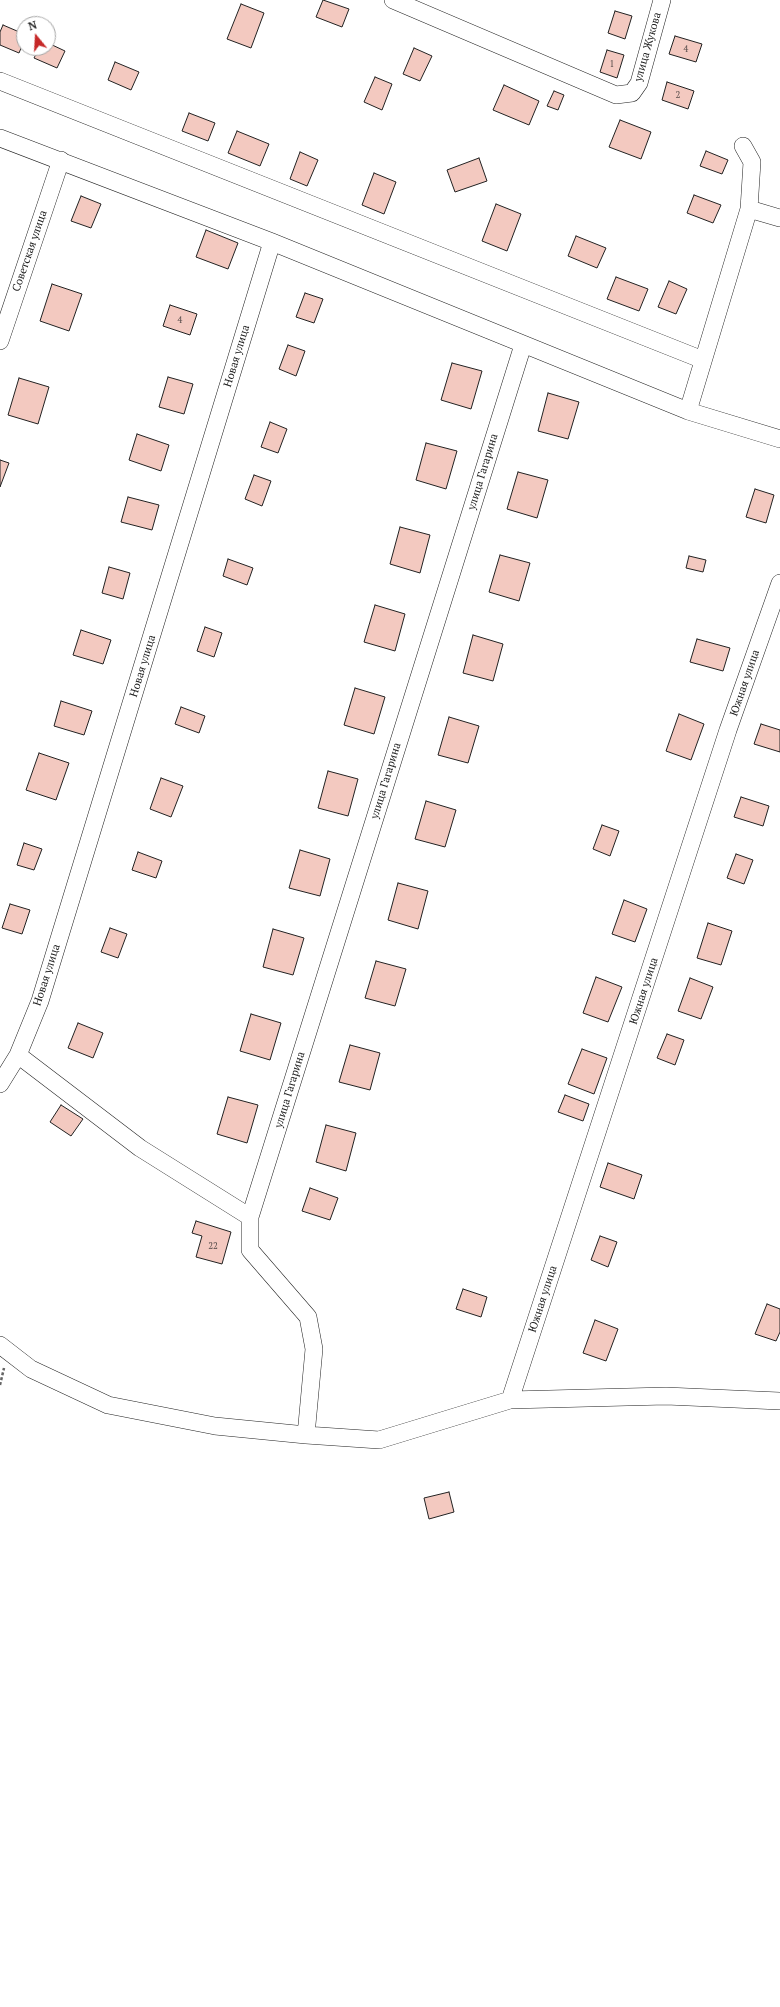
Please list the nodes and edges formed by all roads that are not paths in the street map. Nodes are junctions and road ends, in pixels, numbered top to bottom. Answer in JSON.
{"nodes":[{"id":1,"x":393,"y":0,"type":"edge"},
{"id":2,"x":662,"y":0,"type":"edge"},
{"id":3,"x":426,"y":6,"type":"edge"},
{"id":4,"x":0,"y":81,"type":"edge"},
{"id":5,"x":0,"y":138,"type":"edge"},
{"id":6,"x":743,"y":146,"type":"dead end"},
{"id":7,"x":61,"y":160,"type":"junction"},
{"id":8,"x":749,"y":209,"type":"junction"},
{"id":9,"x":780,"y":218,"type":"edge"},
{"id":10,"x":272,"y":242,"type":"junction"},
{"id":11,"x":0,"y":341,"type":"edge"},
{"id":12,"x":523,"y":345,"type":"junction"},
{"id":13,"x":703,"y":360,"type":"junction"},
{"id":14,"x":688,"y":411,"type":"junction"},
{"id":15,"x":780,"y":439,"type":"edge"},
{"id":16,"x":780,"y":583,"type":"edge"},
{"id":17,"x":18,"y":1055,"type":"junction"},
{"id":18,"x":0,"y":1084,"type":"edge"},
{"id":19,"x":250,"y":1217,"type":"junction"},
{"id":20,"x":0,"y":1345,"type":"edge"},
{"id":21,"x":510,"y":1400,"type":"junction"},
{"id":22,"x":780,"y":1401,"type":"edge"},
{"id":23,"x":306,"y":1435,"type":"junction"}],
"edges":[{"from":1,"to":3,"type":"street"},
{"from":2,"to":3,"type":"street","name":"улица Жукова"},
{"from":4,"to":13,"type":"street"},
{"from":5,"to":7,"type":"street"},
{"from":6,"to":8,"type":"street"},
{"from":7,"to":10,"type":"street"},
{"from":7,"to":11,"type":"street","name":"Советская улица"},
{"from":8,"to":9,"type":"street"},
{"from":8,"to":13,"type":"street"},
{"from":10,"to":12,"type":"street"},
{"from":10,"to":17,"type":"street","name":"Новая улица"},
{"from":12,"to":14,"type":"street"},
{"from":12,"to":19,"type":"street","name":"улица Гагарина"},
{"from":13,"to":14,"type":"street"},
{"from":14,"to":15,"type":"street"},
{"from":16,"to":21,"type":"street","name":"Южная улица"},
{"from":17,"to":18,"type":"street","name":"Новая улица"},
{"from":17,"to":19,"type":"street"},
{"from":19,"to":23,"type":"street","name":"улица Гагарина"},
{"from":20,"to":23,"type":"street"},
{"from":21,"to":22,"type":"street"},
{"from":21,"to":23,"type":"street"}]}
